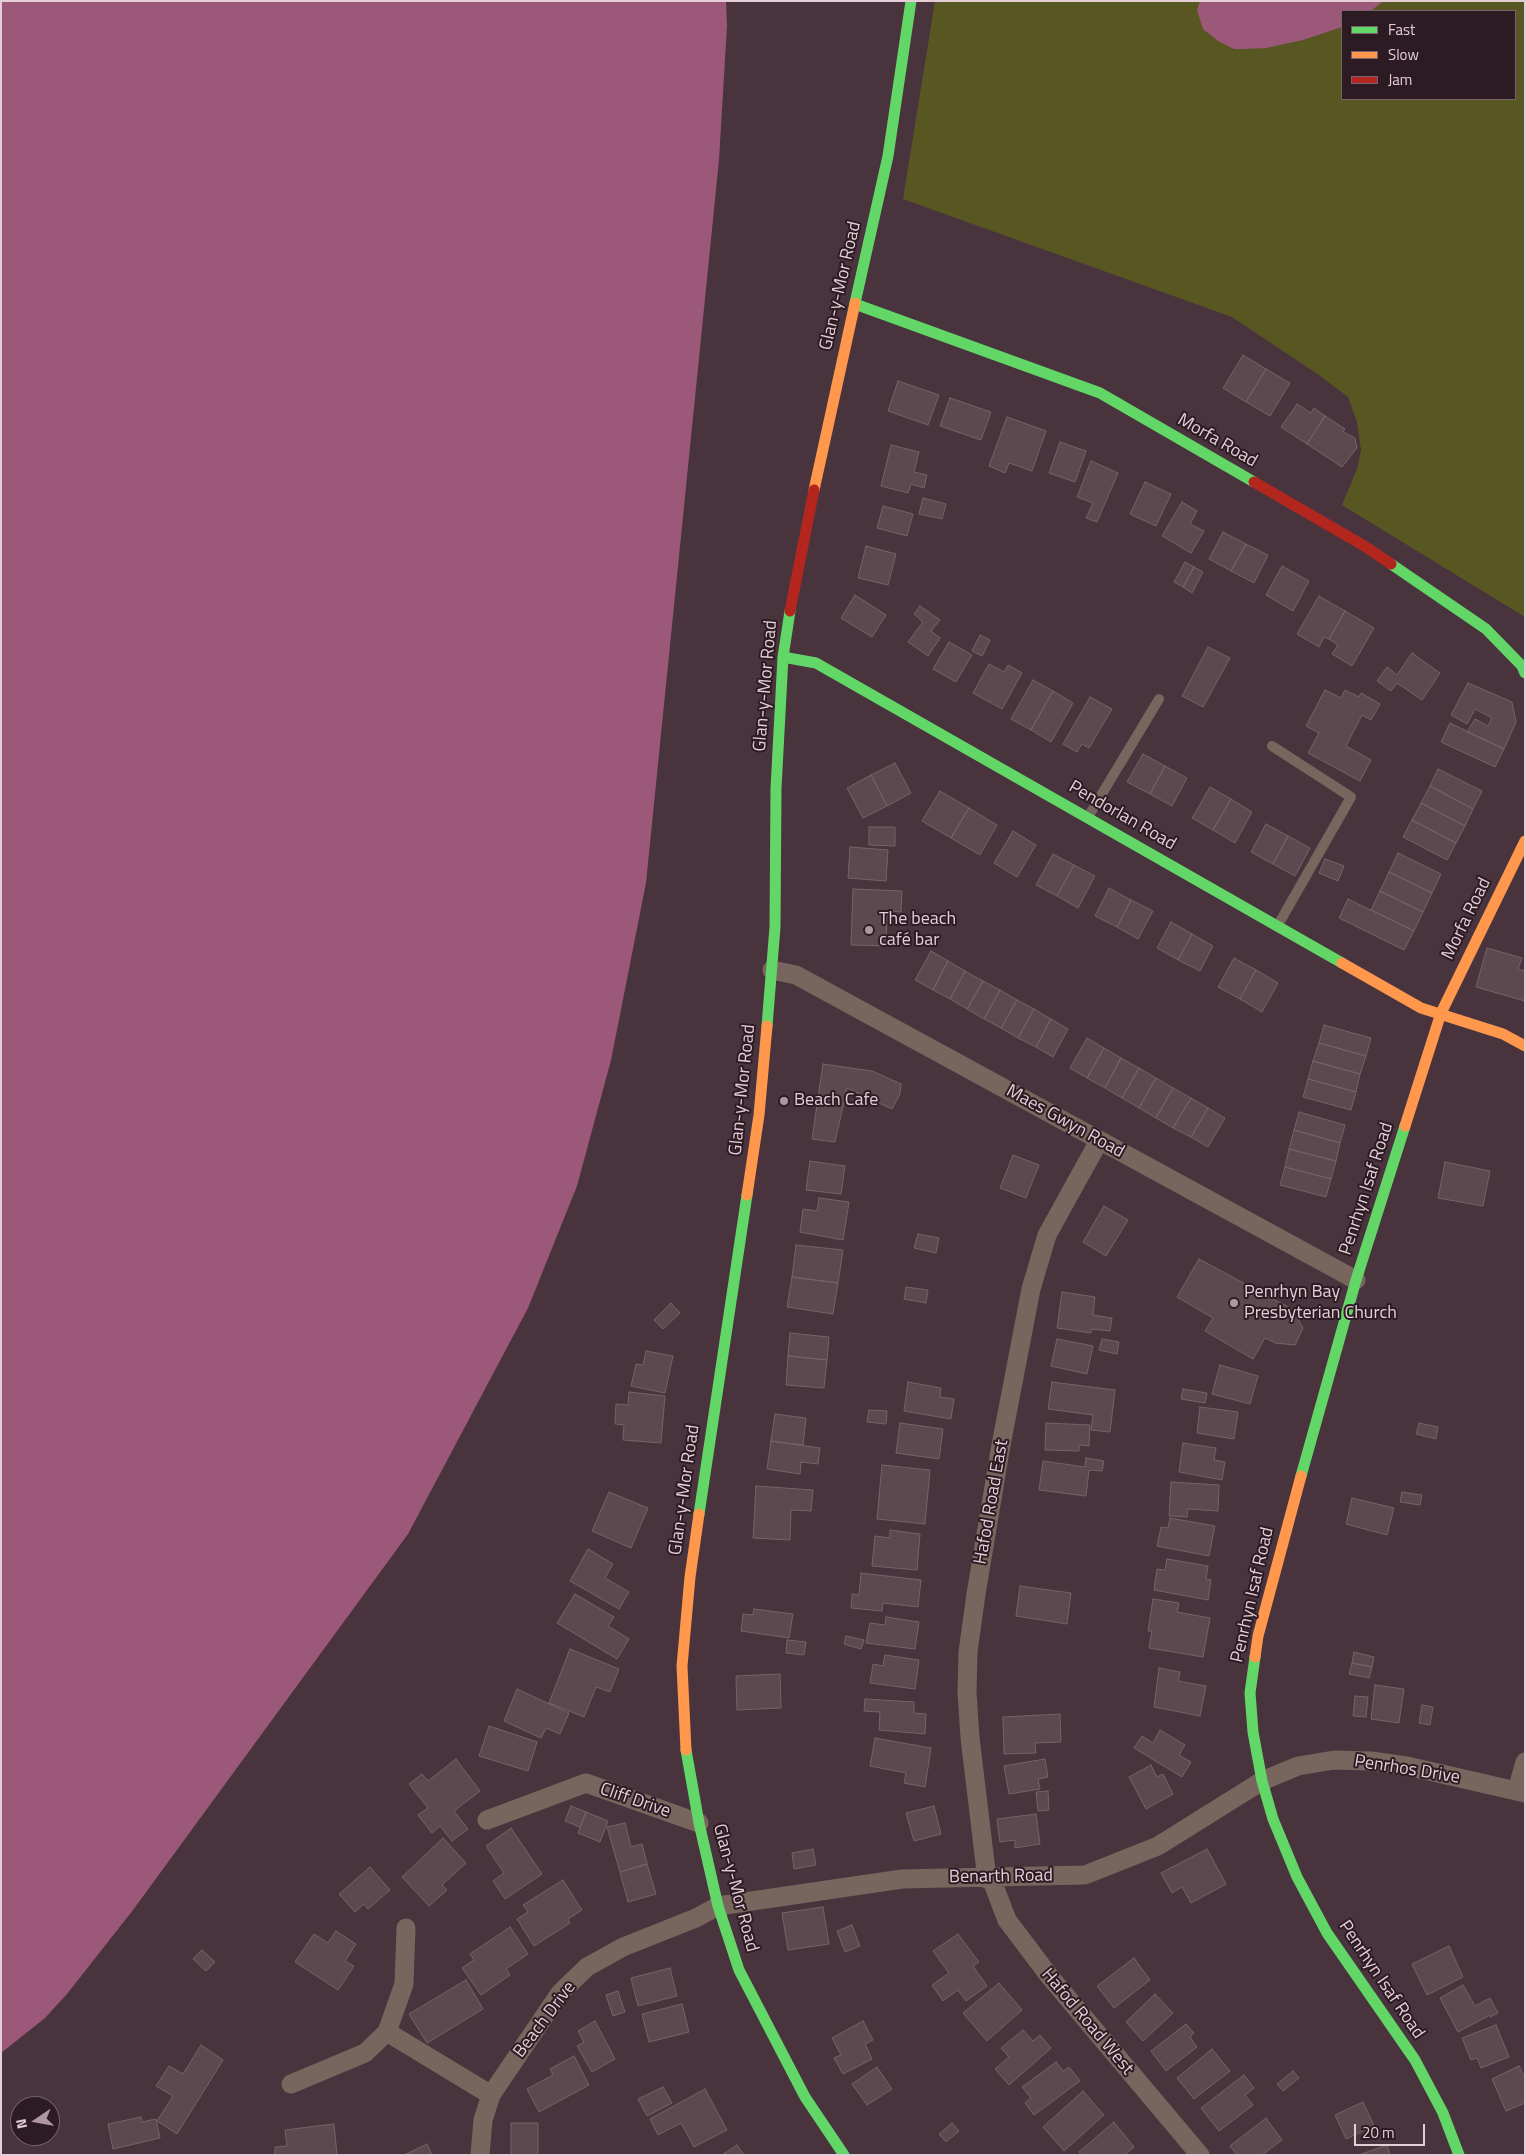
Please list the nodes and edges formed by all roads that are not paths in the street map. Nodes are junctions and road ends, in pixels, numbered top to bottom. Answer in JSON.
{"nodes":[{"id":1,"x":911,"y":1,"type":"edge"},
{"id":2,"x":855,"y":304,"type":"junction"},
{"id":3,"x":783,"y":657,"type":"junction"},
{"id":4,"x":1525,"y":673,"type":"edge"},
{"id":5,"x":1159,"y":699,"type":"dead end"},
{"id":6,"x":1272,"y":746,"type":"dead end"},
{"id":7,"x":1088,"y":816,"type":"junction"},
{"id":8,"x":1525,"y":841,"type":"edge"},
{"id":9,"x":1278,"y":925,"type":"junction"},
{"id":10,"x":772,"y":970,"type":"junction"},
{"id":11,"x":1442,"y":1013,"type":"junction"},
{"id":12,"x":1525,"y":1046,"type":"edge"},
{"id":13,"x":1099,"y":1141,"type":"junction"},
{"id":14,"x":1356,"y":1280,"type":"junction"},
{"id":15,"x":1525,"y":1762,"type":"edge"},
{"id":16,"x":1262,"y":1781,"type":"junction"},
{"id":17,"x":1521,"y":1792,"type":"edge"},
{"id":18,"x":487,"y":1820,"type":"dead end"},
{"id":19,"x":699,"y":1823,"type":"junction"},
{"id":20,"x":989,"y":1878,"type":"junction"},
{"id":21,"x":718,"y":1906,"type":"junction"},
{"id":22,"x":406,"y":1928,"type":"dead end"},
{"id":23,"x":387,"y":2032,"type":"junction"},
{"id":24,"x":291,"y":2084,"type":"dead end"},
{"id":25,"x":491,"y":2095,"type":"junction"},
{"id":26,"x":480,"y":2155,"type":"edge"},
{"id":27,"x":844,"y":2155,"type":"edge"},
{"id":28,"x":1200,"y":2155,"type":"edge"},
{"id":29,"x":1459,"y":2155,"type":"edge"}],
"edges":[{"from":1,"to":2,"type":"street","name":"Glan-y-Mor Road"},
{"from":2,"to":3,"type":"street","name":"Glan-y-Mor Road"},
{"from":2,"to":4,"type":"street","name":"Morfa Road"},
{"from":3,"to":7,"type":"street","name":"Pendorlan Road"},
{"from":3,"to":10,"type":"street","name":"Glan-y-Mor Road"},
{"from":5,"to":7,"type":"lane"},
{"from":6,"to":9,"type":"lane"},
{"from":7,"to":9,"type":"street","name":"Pendorlan Road"},
{"from":8,"to":11,"type":"street","name":"Morfa Road"},
{"from":9,"to":11,"type":"street","name":"Pendorlan Road"},
{"from":10,"to":13,"type":"street","name":"Maes Gwyn Road"},
{"from":10,"to":19,"type":"street","name":"Glan-y-Mor Road"},
{"from":11,"to":12,"type":"street","name":"Pendorlan Road"},
{"from":11,"to":14,"type":"street","name":"Penrhyn Isaf Road"},
{"from":13,"to":14,"type":"street","name":"Maes Gwyn Road"},
{"from":13,"to":20,"type":"street","name":"Hafod Road East"},
{"from":14,"to":16,"type":"street","name":"Penrhyn Isaf Road"},
{"from":15,"to":17,"type":"street"},
{"from":16,"to":17,"type":"street","name":"Penrhos Drive"},
{"from":16,"to":20,"type":"street","name":"Benarth Road"},
{"from":16,"to":29,"type":"street","name":"Penrhyn Isaf Road"},
{"from":18,"to":19,"type":"street","name":"Cliff Drive"},
{"from":19,"to":21,"type":"street","name":"Glan-y-Mor Road"},
{"from":20,"to":21,"type":"street","name":"Benarth Road"},
{"from":20,"to":28,"type":"street","name":"Hafod Road West"},
{"from":21,"to":25,"type":"street","name":"Beach Drive"},
{"from":21,"to":27,"type":"street","name":"Glan-y-Mor Road"},
{"from":22,"to":23,"type":"street"},
{"from":23,"to":24,"type":"street"},
{"from":23,"to":25,"type":"street"},
{"from":25,"to":26,"type":"street","name":"Beach Drive"}]}
